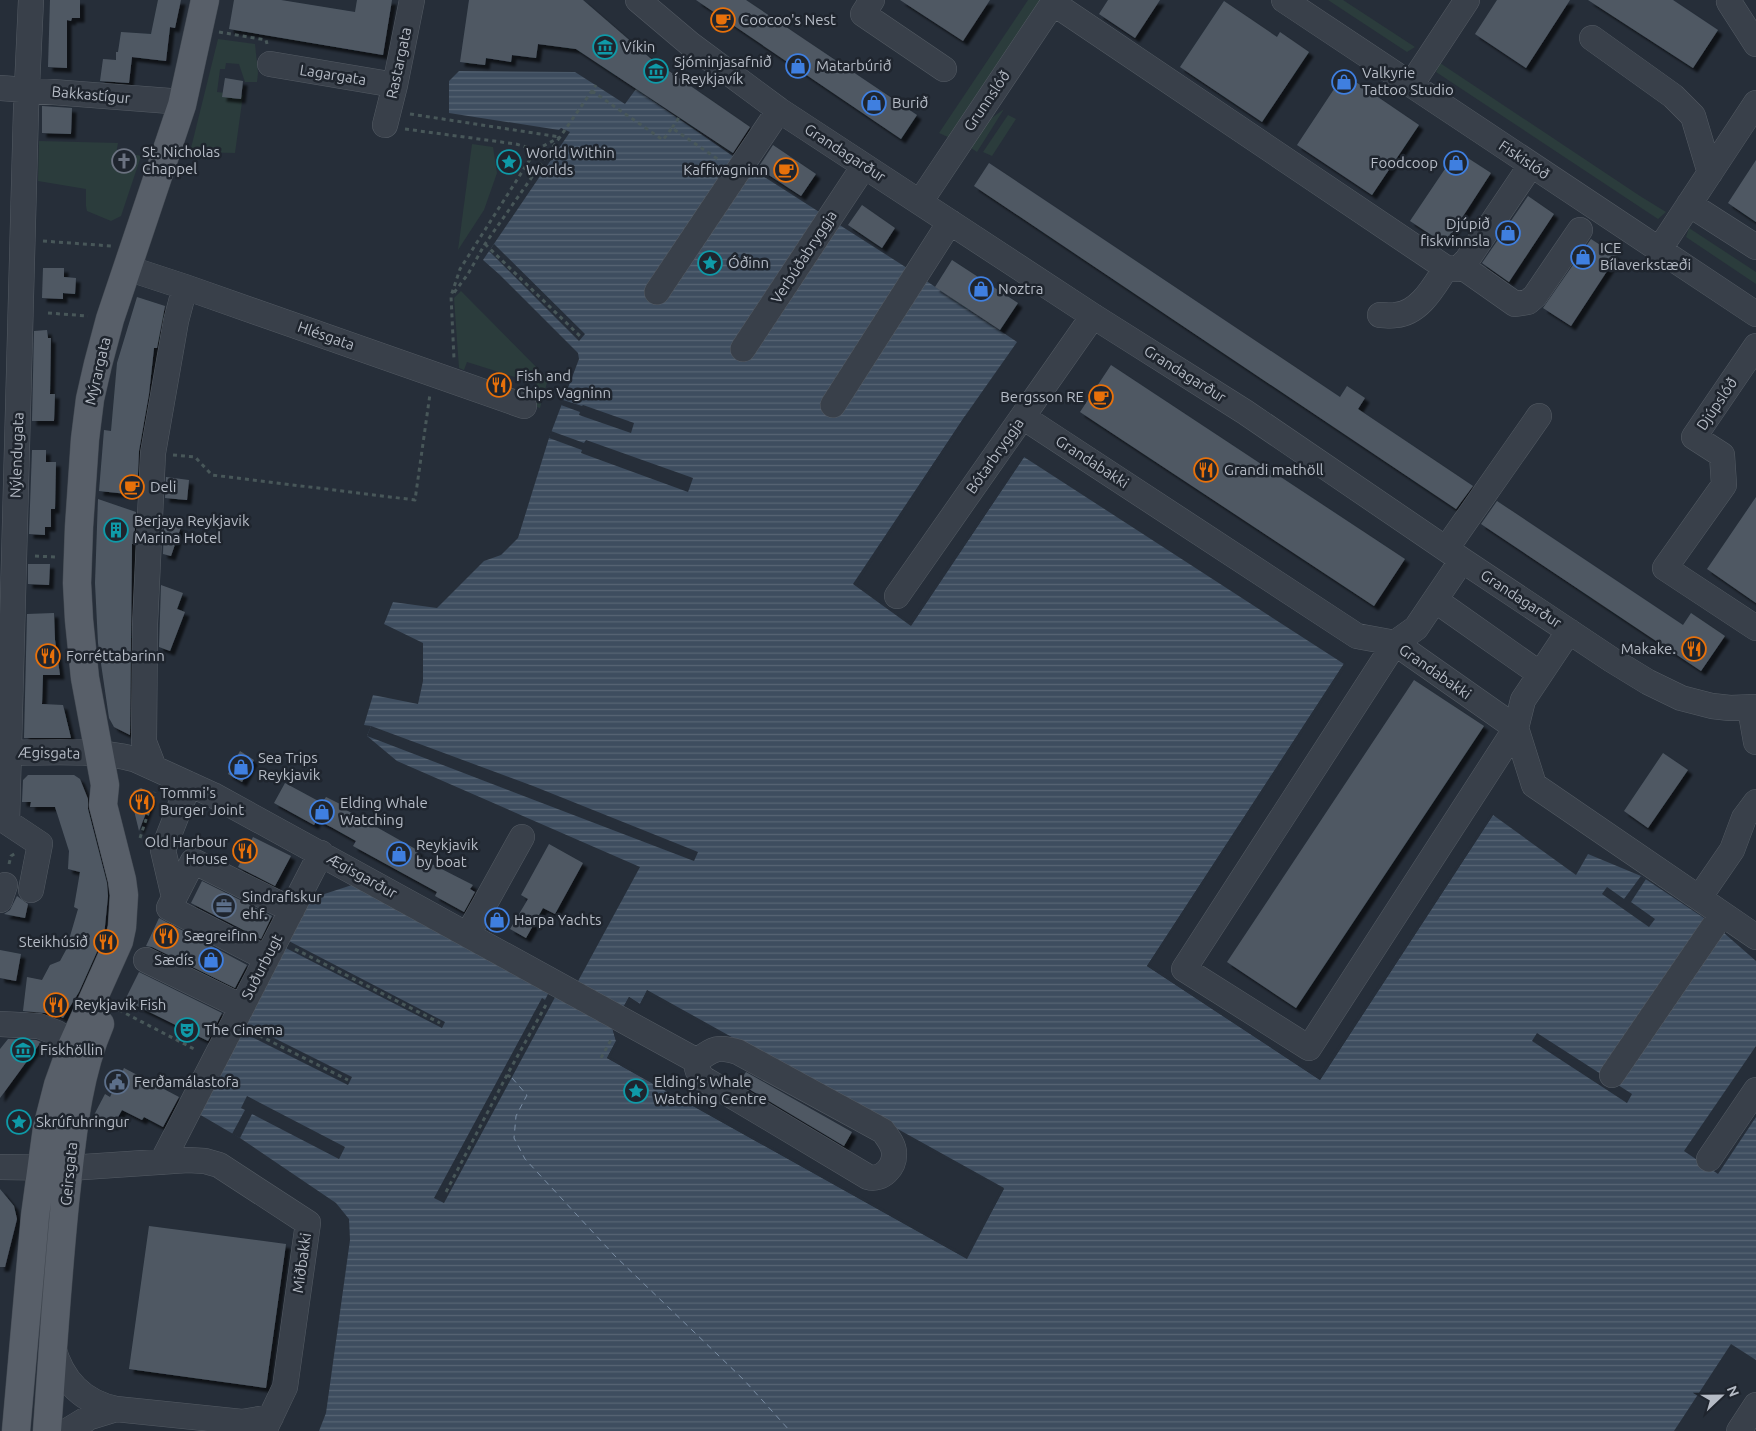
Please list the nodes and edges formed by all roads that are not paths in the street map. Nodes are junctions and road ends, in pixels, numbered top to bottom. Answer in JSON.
{"nodes":[{"id":1,"x":30,"y":0,"type":"edge"},
{"id":2,"x":205,"y":0,"type":"edge"},
{"id":3,"x":412,"y":0,"type":"edge"},
{"id":4,"x":638,"y":0,"type":"edge"},
{"id":5,"x":872,"y":0,"type":"edge"},
{"id":6,"x":1467,"y":0,"type":"edge"},
{"id":7,"x":1730,"y":0,"type":"edge"},
{"id":8,"x":1054,"y":1,"type":"edge"},
{"id":9,"x":1291,"y":2,"type":"edge"},
{"id":10,"x":1592,"y":38,"type":"dead end"},
{"id":11,"x":1756,"y":44,"type":"edge"},
{"id":12,"x":270,"y":64,"type":"road end"},
{"id":13,"x":944,"y":69,"type":"dead end"},
{"id":14,"x":395,"y":85,"type":"junction"},
{"id":15,"x":1410,"y":85,"type":"junction"},
{"id":16,"x":0,"y":88,"type":"edge"},
{"id":17,"x":26,"y":90,"type":"junction"},
{"id":18,"x":183,"y":102,"type":"junction"},
{"id":19,"x":1756,"y":103,"type":"edge"},
{"id":20,"x":779,"y":110,"type":"junction"},
{"id":21,"x":385,"y":125,"type":"road end"},
{"id":22,"x":1531,"y":165,"type":"junction"},
{"id":23,"x":864,"y":166,"type":"junction"},
{"id":24,"x":1710,"y":173,"type":"junction"},
{"id":25,"x":920,"y":202,"type":"junction"},
{"id":26,"x":1690,"y":204,"type":"junction"},
{"id":27,"x":950,"y":222,"type":"junction"},
{"id":28,"x":1580,"y":230,"type":"dead end"},
{"id":29,"x":1756,"y":247,"type":"edge"},
{"id":30,"x":1659,"y":250,"type":"junction"},
{"id":31,"x":1454,"y":267,"type":"junction"},
{"id":32,"x":127,"y":268,"type":"junction"},
{"id":33,"x":185,"y":287,"type":"junction"},
{"id":34,"x":657,"y":292,"type":"dead end"},
{"id":35,"x":1756,"y":314,"type":"edge"},
{"id":36,"x":1380,"y":315,"type":"dead end"},
{"id":37,"x":1093,"y":316,"type":"junction"},
{"id":38,"x":1756,"y":346,"type":"edge"},
{"id":39,"x":743,"y":349,"type":"dead end"},
{"id":40,"x":833,"y":405,"type":"dead end"},
{"id":41,"x":524,"y":406,"type":"dead end"},
{"id":42,"x":1539,"y":416,"type":"dead end"},
{"id":43,"x":1023,"y":417,"type":"junction"},
{"id":44,"x":1454,"y":555,"type":"junction"},
{"id":45,"x":897,"y":596,"type":"dead end"},
{"id":46,"x":1435,"y":600,"type":"junction"},
{"id":47,"x":1756,"y":628,"type":"edge"},
{"id":48,"x":1569,"y":631,"type":"junction"},
{"id":49,"x":1395,"y":643,"type":"junction"},
{"id":50,"x":1540,"y":674,"type":"junction"},
{"id":51,"x":1754,"y":701,"type":"edge"},
{"id":52,"x":1516,"y":728,"type":"junction"},
{"id":53,"x":1756,"y":742,"type":"edge"},
{"id":54,"x":4,"y":753,"type":"edge"},
{"id":55,"x":98,"y":754,"type":"junction"},
{"id":56,"x":155,"y":778,"type":"junction"},
{"id":57,"x":189,"y":784,"type":"junction"},
{"id":58,"x":105,"y":785,"type":"junction"},
{"id":59,"x":1756,"y":802,"type":"edge"},
{"id":60,"x":522,"y":838,"type":"dead end"},
{"id":61,"x":321,"y":853,"type":"junction"},
{"id":62,"x":30,"y":890,"type":"dead end"},
{"id":63,"x":174,"y":897,"type":"junction"},
{"id":64,"x":1699,"y":898,"type":"junction"},
{"id":65,"x":292,"y":910,"type":"junction"},
{"id":66,"x":1722,"y":914,"type":"junction"},
{"id":67,"x":468,"y":934,"type":"junction"},
{"id":68,"x":1756,"y":937,"type":"edge"},
{"id":69,"x":272,"y":949,"type":"junction"},
{"id":70,"x":146,"y":960,"type":"dead end"},
{"id":71,"x":237,"y":1015,"type":"junction"},
{"id":72,"x":0,"y":1024,"type":"edge"},
{"id":73,"x":72,"y":1046,"type":"junction"},
{"id":74,"x":697,"y":1061,"type":"junction"},
{"id":75,"x":1612,"y":1075,"type":"dead end"},
{"id":76,"x":1756,"y":1090,"type":"edge"},
{"id":77,"x":1709,"y":1159,"type":"dead end"},
{"id":78,"x":162,"y":1162,"type":"junction"},
{"id":79,"x":0,"y":1167,"type":"edge"},
{"id":80,"x":41,"y":1167,"type":"junction"},
{"id":81,"x":69,"y":1168,"type":"junction"},
{"id":82,"x":53,"y":1348,"type":"junction"},
{"id":83,"x":1756,"y":1405,"type":"edge"},
{"id":84,"x":116,"y":1409,"type":"junction"},
{"id":85,"x":267,"y":1424,"type":"edge"},
{"id":86,"x":16,"y":1431,"type":"edge"},
{"id":87,"x":47,"y":1431,"type":"edge"},
{"id":88,"x":67,"y":1431,"type":"edge"},
{"id":89,"x":1739,"y":1431,"type":"edge"}],
"edges":[{"from":1,"to":17,"type":"street","name":"Nýlendugata"},
{"from":2,"to":18,"type":"main road","name":"Mýrargata"},
{"from":3,"to":14,"type":"street","name":"Rastargata"},
{"from":4,"to":20,"type":"street","name":"Grandagarður"},
{"from":5,"to":13,"type":"street"},
{"from":6,"to":15,"type":"street"},
{"from":7,"to":11,"type":"street"},
{"from":8,"to":25,"type":"street","name":"Grunnslóð"},
{"from":8,"to":31,"type":"street"},
{"from":9,"to":15,"type":"street","name":"Fiskislóð"},
{"from":10,"to":24,"type":"street"},
{"from":12,"to":14,"type":"street","name":"Lagargata"},
{"from":14,"to":21,"type":"street","name":"Rastargata"},
{"from":15,"to":22,"type":"street","name":"Fiskislóð"},
{"from":16,"to":17,"type":"street","name":"Bakkastígur"},
{"from":17,"to":18,"type":"street","name":"Bakkastígur"},
{"from":17,"to":54,"type":"street","name":"Nýlendugata"},
{"from":18,"to":32,"type":"main road","name":"Mýrargata"},
{"from":19,"to":24,"type":"street"},
{"from":20,"to":23,"type":"street","name":"Grandagarður"},
{"from":20,"to":34,"type":"street"},
{"from":22,"to":30,"type":"street","name":"Fiskislóð"},
{"from":22,"to":31,"type":"street"},
{"from":23,"to":25,"type":"street","name":"Grandagarður"},
{"from":23,"to":39,"type":"street","name":"Verbúðabryggja"},
{"from":24,"to":26,"type":"street"},
{"from":25,"to":27,"type":"street","name":"Grandagarður"},
{"from":26,"to":29,"type":"street"},
{"from":26,"to":30,"type":"street"},
{"from":27,"to":37,"type":"street","name":"Grandagarður"},
{"from":27,"to":40,"type":"street"},
{"from":28,"to":31,"type":"street"},
{"from":30,"to":35,"type":"street","name":"Fiskislóð"},
{"from":31,"to":36,"type":"street"},
{"from":32,"to":33,"type":"street","name":"Hlésgata"},
{"from":32,"to":55,"type":"main road","name":"Mýrargata"},
{"from":33,"to":41,"type":"street","name":"Hlésgata"},
{"from":33,"to":56,"type":"street"},
{"from":37,"to":43,"type":"street","name":"Bótarbryggja"},
{"from":37,"to":44,"type":"street","name":"Grandagarður"},
{"from":38,"to":47,"type":"street","name":"Djúpslóð"},
{"from":42,"to":44,"type":"street"},
{"from":43,"to":45,"type":"street","name":"Bótarbryggja"},
{"from":43,"to":49,"type":"street","name":"Grandabakki"},
{"from":44,"to":46,"type":"street"},
{"from":44,"to":48,"type":"street","name":"Grandagarður"},
{"from":46,"to":49,"type":"street"},
{"from":46,"to":50,"type":"street"},
{"from":48,"to":50,"type":"street"},
{"from":48,"to":51,"type":"street","name":"Grandagarður"},
{"from":49,"to":52,"type":"street","name":"Grandabakki"},
{"from":49,"to":52,"type":"street"},
{"from":50,"to":52,"type":"street"},
{"from":51,"to":53,"type":"street"},
{"from":52,"to":64,"type":"street"},
{"from":54,"to":55,"type":"street","name":"Ægisgata"},
{"from":54,"to":62,"type":"street","name":"Nýlendugata"},
{"from":55,"to":56,"type":"street","name":"Ægisgarður"},
{"from":55,"to":58,"type":"main road","name":"Geirsgata"},
{"from":56,"to":57,"type":"street","name":"Ægisgarður"},
{"from":57,"to":61,"type":"street","name":"Ægisgarður"},
{"from":57,"to":63,"type":"street"},
{"from":58,"to":73,"type":"main road","name":"Geirsgata"},
{"from":58,"to":81,"type":"main road","name":"Geirsgata"},
{"from":59,"to":64,"type":"street"},
{"from":60,"to":67,"type":"street"},
{"from":61,"to":65,"type":"street","name":"Suðurbugt"},
{"from":61,"to":67,"type":"street","name":"Ægisgarður"},
{"from":63,"to":65,"type":"street"},
{"from":63,"to":69,"type":"street"},
{"from":64,"to":66,"type":"street"},
{"from":65,"to":69,"type":"street","name":"Suðurbugt"},
{"from":66,"to":68,"type":"street"},
{"from":66,"to":75,"type":"street"},
{"from":67,"to":74,"type":"street","name":"Ægisgarður"},
{"from":69,"to":71,"type":"street","name":"Suðurbugt"},
{"from":70,"to":71,"type":"street"},
{"from":71,"to":78,"type":"street","name":"Suðurbugt"},
{"from":72,"to":73,"type":"street"},
{"from":73,"to":80,"type":"main road","name":"Geirsgata"},
{"from":74,"to":74,"type":"street"},
{"from":76,"to":77,"type":"street"},
{"from":78,"to":81,"type":"street"},
{"from":78,"to":85,"type":"street","name":"Miðbakki"},
{"from":79,"to":80,"type":"street"},
{"from":80,"to":81,"type":"street"},
{"from":80,"to":86,"type":"main road","name":"Geirsgata"},
{"from":81,"to":82,"type":"main road","name":"Geirsgata"},
{"from":82,"to":84,"type":"street"},
{"from":82,"to":87,"type":"main road","name":"Geirsgata"},
{"from":83,"to":89,"type":"street"},
{"from":84,"to":85,"type":"street"},
{"from":84,"to":88,"type":"street"}]}
